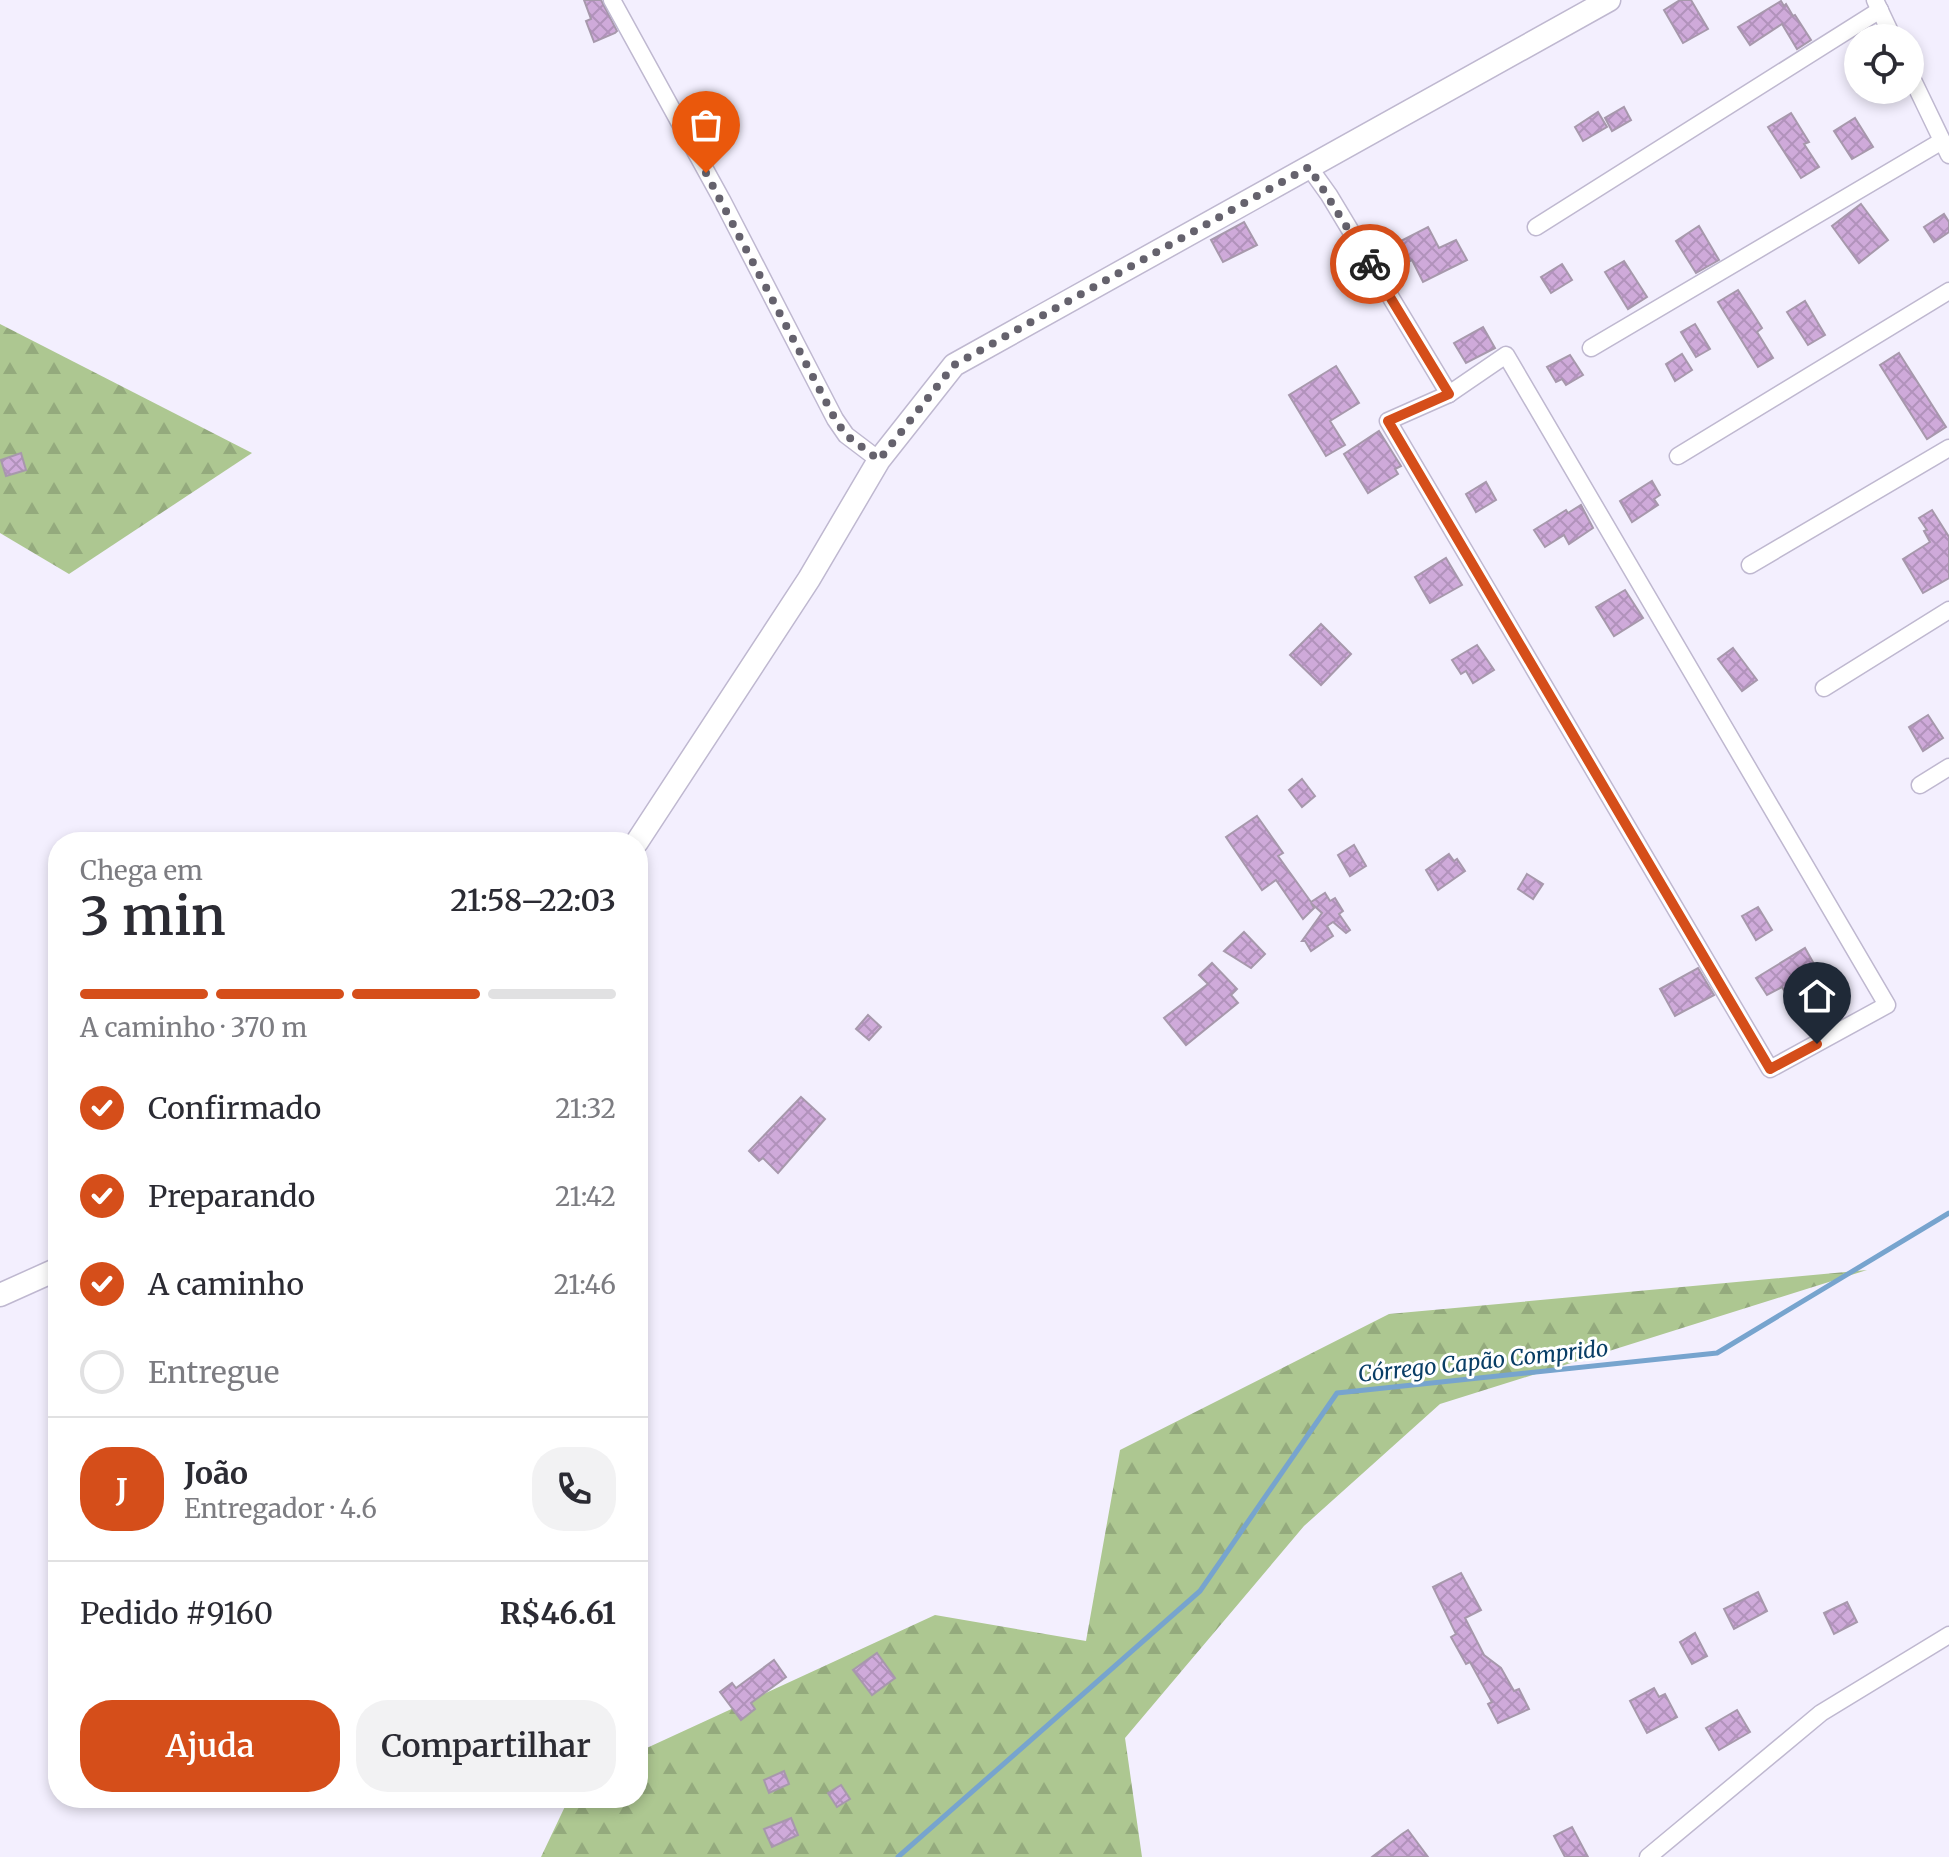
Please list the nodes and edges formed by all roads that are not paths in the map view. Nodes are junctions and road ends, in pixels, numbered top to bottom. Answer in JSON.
{"nodes":[{"id":1,"x":612,"y":0,"type":"edge"},
{"id":2,"x":1609,"y":0,"type":"edge"},
{"id":3,"x":1877,"y":5,"type":"edge"},
{"id":4,"x":1886,"y":24,"type":"edge"},
{"id":5,"x":1924,"y":104,"type":"edge"},
{"id":6,"x":1945,"y":148,"type":"edge"},
{"id":7,"x":1309,"y":167,"type":"junction"},
{"id":8,"x":1536,"y":227,"type":"dead end"},
{"id":9,"x":1949,"y":291,"type":"edge"},
{"id":10,"x":1591,"y":348,"type":"dead end"},
{"id":11,"x":1449,"y":394,"type":"junction"},
{"id":12,"x":1949,"y":448,"type":"edge"},
{"id":13,"x":1678,"y":456,"type":"dead end"},
{"id":14,"x":879,"y":460,"type":"junction"},
{"id":15,"x":1750,"y":565,"type":"dead end"},
{"id":16,"x":1949,"y":610,"type":"edge"},
{"id":17,"x":1824,"y":688,"type":"dead end"},
{"id":18,"x":1949,"y":767,"type":"edge"},
{"id":19,"x":1920,"y":785,"type":"dead end"},
{"id":20,"x":644,"y":832,"type":"edge"},
{"id":21,"x":48,"y":1273,"type":"edge"},
{"id":22,"x":0,"y":1295,"type":"edge"},
{"id":23,"x":1949,"y":1635,"type":"edge"},
{"id":24,"x":1648,"y":1857,"type":"edge"}],
"edges":[{"from":1,"to":14,"type":"street"},
{"from":2,"to":7,"type":"street"},
{"from":3,"to":4,"type":"street"},
{"from":3,"to":8,"type":"street"},
{"from":5,"to":6,"type":"street"},
{"from":6,"to":10,"type":"street"},
{"from":7,"to":11,"type":"street"},
{"from":7,"to":14,"type":"street"},
{"from":9,"to":13,"type":"street"},
{"from":11,"to":11,"type":"street"},
{"from":12,"to":15,"type":"street"},
{"from":14,"to":20,"type":"street"},
{"from":16,"to":17,"type":"street"},
{"from":18,"to":19,"type":"street"},
{"from":21,"to":22,"type":"street"},
{"from":23,"to":24,"type":"street"}]}
